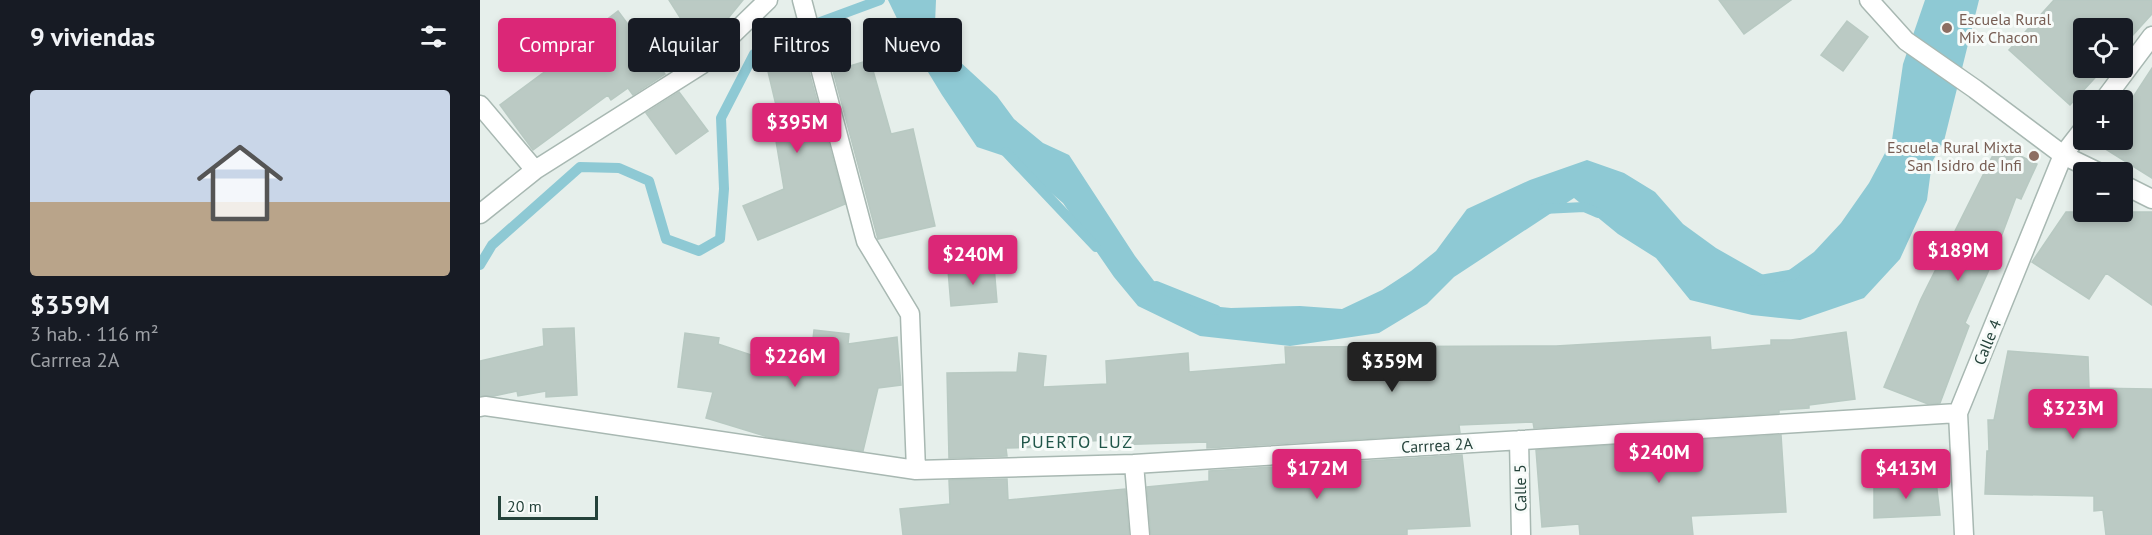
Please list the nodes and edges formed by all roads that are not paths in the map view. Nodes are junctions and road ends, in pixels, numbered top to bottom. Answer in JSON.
{"nodes":[{"id":1,"x":768,"y":0,"type":"edge"},
{"id":2,"x":802,"y":0,"type":"edge"},
{"id":3,"x":1869,"y":0,"type":"edge"},
{"id":4,"x":2152,"y":36,"type":"edge"},
{"id":5,"x":2112,"y":90,"type":"edge"},
{"id":6,"x":480,"y":105,"type":"edge"},
{"id":7,"x":2073,"y":142,"type":"edge"},
{"id":8,"x":2063,"y":155,"type":"junction"},
{"id":9,"x":2077,"y":162,"type":"edge"},
{"id":10,"x":535,"y":170,"type":"junction"},
{"id":11,"x":2133,"y":190,"type":"edge"},
{"id":12,"x":2152,"y":199,"type":"edge"},
{"id":13,"x":480,"y":214,"type":"edge"},
{"id":14,"x":480,"y":407,"type":"edge"},
{"id":15,"x":1958,"y":413,"type":"junction"},
{"id":16,"x":1519,"y":440,"type":"junction"},
{"id":17,"x":1134,"y":464,"type":"junction"},
{"id":18,"x":916,"y":470,"type":"junction"},
{"id":19,"x":1140,"y":535,"type":"edge"},
{"id":20,"x":1521,"y":535,"type":"edge"},
{"id":21,"x":1964,"y":535,"type":"edge"}],
"edges":[{"from":1,"to":10,"type":"street"},
{"from":2,"to":18,"type":"street"},
{"from":3,"to":8,"type":"street"},
{"from":4,"to":5,"type":"street"},
{"from":6,"to":10,"type":"street"},
{"from":7,"to":8,"type":"street","name":"Calle 4"},
{"from":8,"to":9,"type":"street"},
{"from":8,"to":15,"type":"street","name":"Calle 4"},
{"from":10,"to":13,"type":"street"},
{"from":11,"to":12,"type":"street"},
{"from":14,"to":18,"type":"street","name":"Carrrea 2A"},
{"from":15,"to":16,"type":"street","name":"Carrrea 2A"},
{"from":15,"to":21,"type":"street","name":"Calle 4"},
{"from":16,"to":17,"type":"street","name":"Carrrea 2A"},
{"from":16,"to":20,"type":"street","name":"Calle 5"},
{"from":17,"to":18,"type":"street","name":"Carrrea 2A"},
{"from":17,"to":19,"type":"street"}]}
